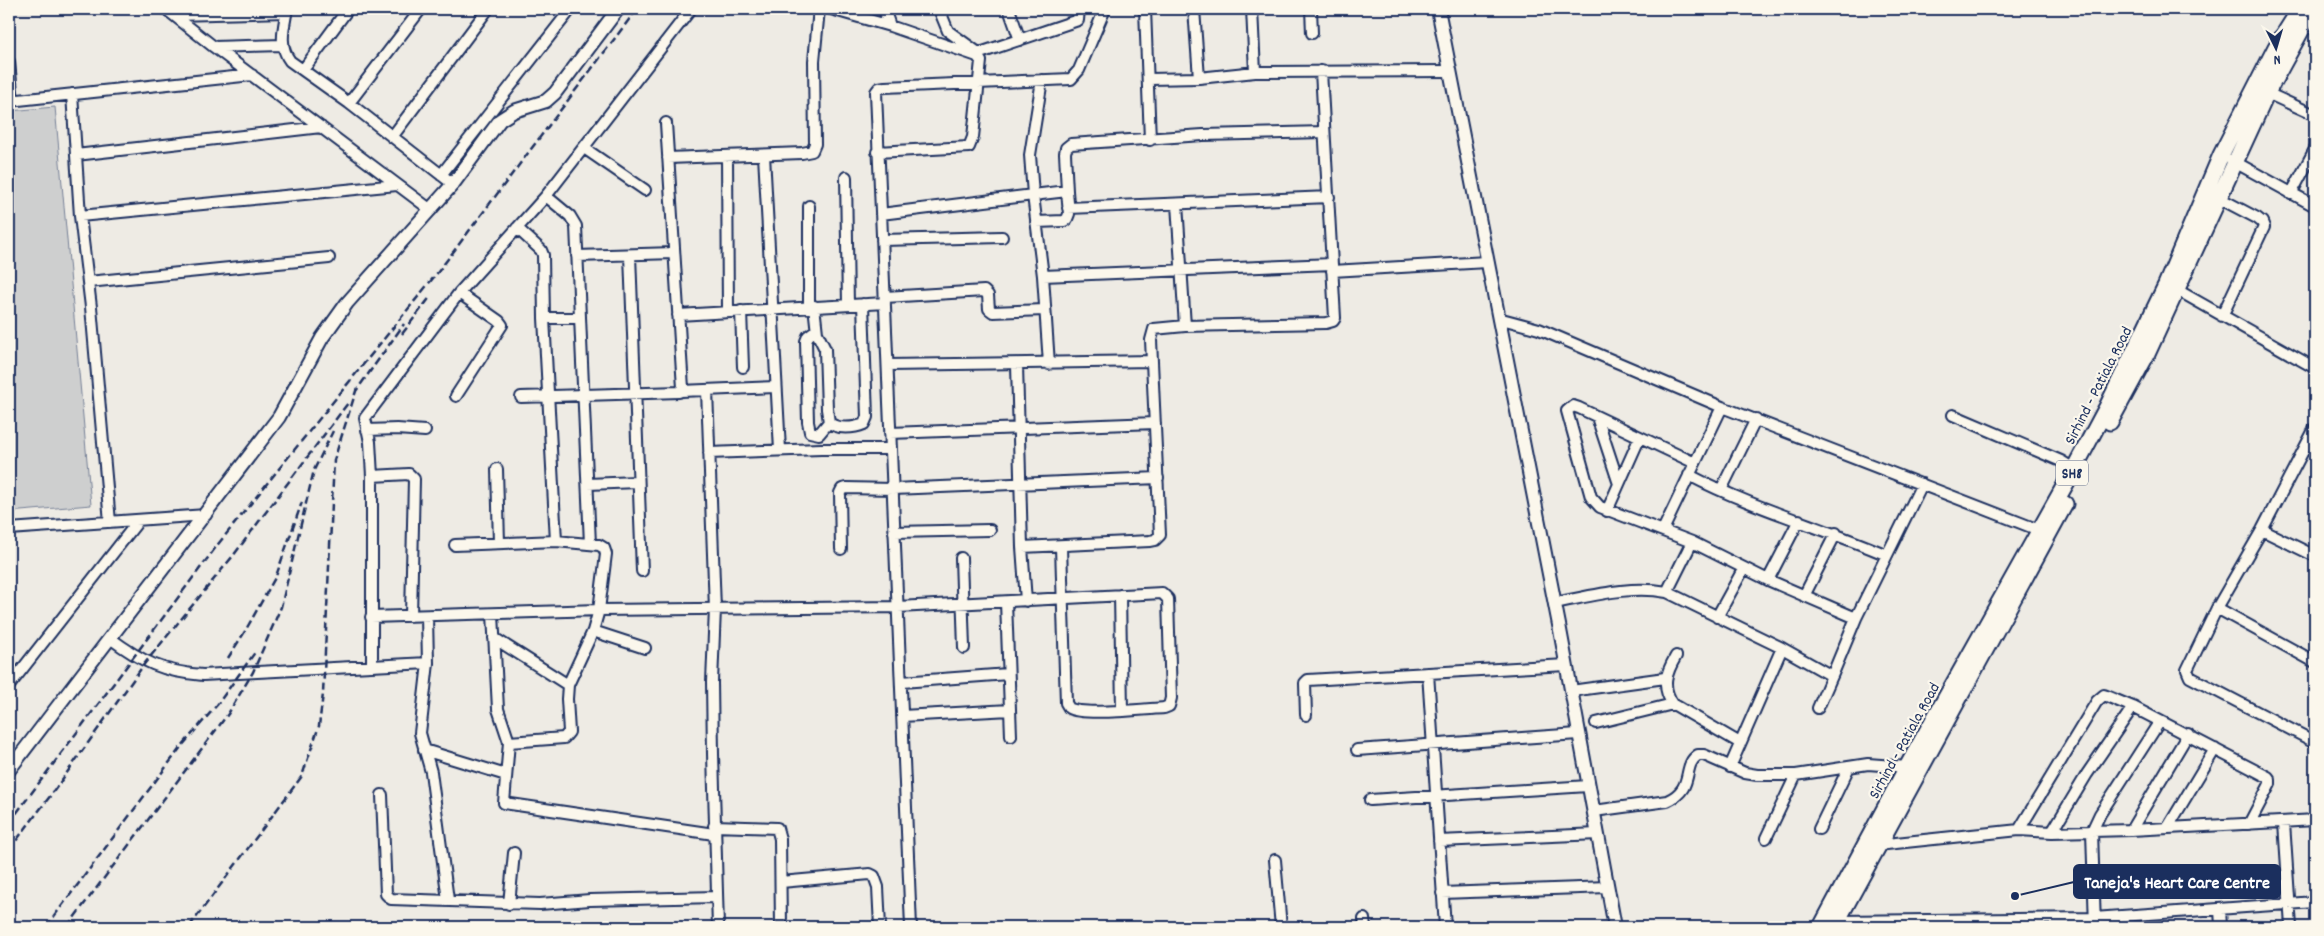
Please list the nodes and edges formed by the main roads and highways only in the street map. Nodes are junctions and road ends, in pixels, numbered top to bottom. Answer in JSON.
{"nodes":[{"id":1,"x":2313,"y":9,"type":"edge"},
{"id":2,"x":2303,"y":19,"type":"edge"},
{"id":3,"x":2171,"y":287,"type":"junction"},
{"id":4,"x":1836,"y":924,"type":"edge"},
{"id":5,"x":1821,"y":927,"type":"edge"}],
"edges":[{"from":1,"to":2,"type":"main road"},
{"from":2,"to":3,"type":"main road"},
{"from":2,"to":3,"type":"main road","name":"Sirhind - Patiala Road","number":"SH8"},
{"from":3,"to":4,"type":"main road"},
{"from":3,"to":5,"type":"main road","name":"Sirhind - Patiala Road","number":"SH8"}]}
